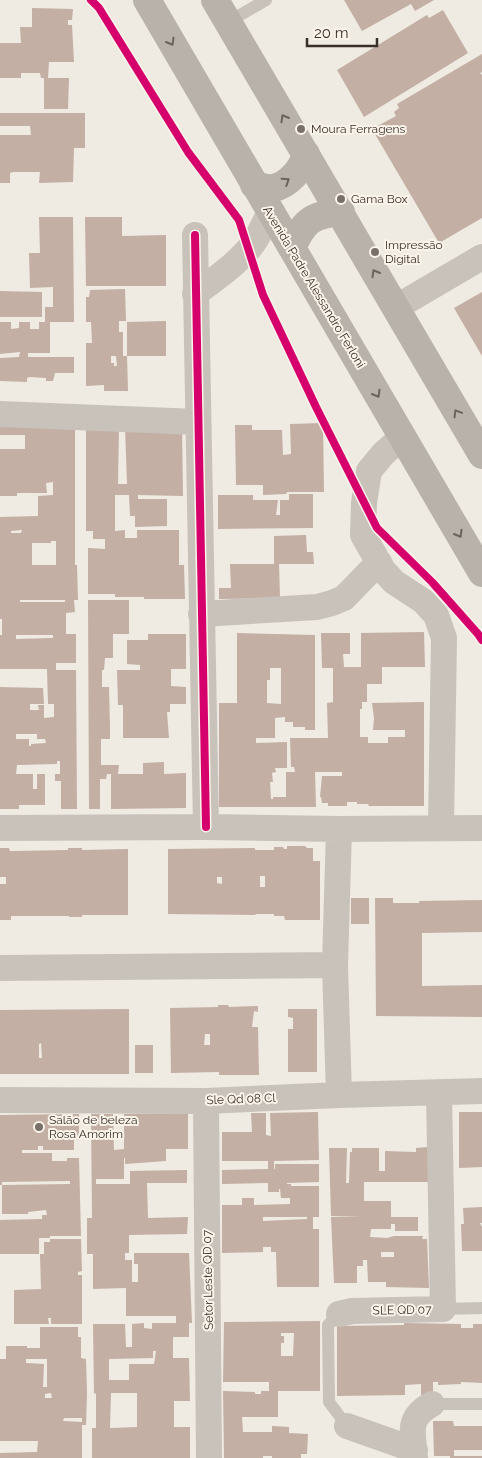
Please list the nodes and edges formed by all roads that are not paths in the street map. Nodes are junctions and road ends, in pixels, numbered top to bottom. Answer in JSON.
{"nodes":[{"id":1,"x":147,"y":0,"type":"edge"},
{"id":2,"x":266,"y":0,"type":"edge"},
{"id":3,"x":222,"y":11,"type":"edge"},
{"id":4,"x":306,"y":154,"type":"junction"},
{"id":5,"x":254,"y":184,"type":"junction"},
{"id":6,"x":270,"y":212,"type":"junction"},
{"id":7,"x":341,"y":212,"type":"junction"},
{"id":8,"x":194,"y":235,"type":"dead end"},
{"id":9,"x":292,"y":248,"type":"junction"},
{"id":10,"x":482,"y":257,"type":"edge"},
{"id":11,"x":195,"y":294,"type":"junction"},
{"id":12,"x":395,"y":308,"type":"junction"},
{"id":13,"x":0,"y":414,"type":"edge"},
{"id":14,"x":197,"y":422,"type":"junction"},
{"id":15,"x":402,"y":437,"type":"junction"},
{"id":16,"x":478,"y":441,"type":"edge"},
{"id":17,"x":379,"y":562,"type":"junction"},
{"id":18,"x":482,"y":573,"type":"edge"},
{"id":19,"x":201,"y":614,"type":"junction"},
{"id":20,"x":206,"y":827,"type":"junction"},
{"id":21,"x":440,"y":827,"type":"junction"},
{"id":22,"x":0,"y":828,"type":"edge"},
{"id":23,"x":482,"y":828,"type":"edge"},
{"id":24,"x":339,"y":829,"type":"junction"},
{"id":25,"x":335,"y":966,"type":"junction"},
{"id":26,"x":0,"y":968,"type":"edge"},
{"id":27,"x":482,"y":1091,"type":"edge"},
{"id":28,"x":439,"y":1093,"type":"junction"},
{"id":29,"x":339,"y":1095,"type":"junction"},
{"id":30,"x":0,"y":1100,"type":"edge"},
{"id":31,"x":206,"y":1101,"type":"junction"},
{"id":32,"x":482,"y":1308,"type":"edge"},
{"id":33,"x":443,"y":1310,"type":"junction"},
{"id":34,"x":339,"y":1314,"type":"joint"},
{"id":35,"x":432,"y":1404,"type":"joint"},
{"id":36,"x":482,"y":1404,"type":"edge"},
{"id":37,"x":347,"y":1426,"type":"joint"},
{"id":38,"x":415,"y":1454,"type":"edge"},
{"id":39,"x":209,"y":1458,"type":"edge"}],
"edges":[{"from":1,"to":5,"type":"main road","name":"Avenida Padre Alessandro Ferloni","one_way":true},
{"from":2,"to":3,"type":"lane"},
{"from":4,"to":3,"type":"main road","one_way":true},
{"from":5,"to":4,"type":"main road","one_way":true},
{"from":4,"to":7,"type":"main road"},
{"from":5,"to":6,"type":"main road","name":"Avenida Padre Alessandro Ferloni"},
{"from":6,"to":9,"type":"main road","name":"Avenida Padre Alessandro Ferloni"},
{"from":6,"to":11,"type":"street"},
{"from":7,"to":9,"type":"main road"},
{"from":12,"to":7,"type":"main road","one_way":true},
{"from":8,"to":11,"type":"street"},
{"from":9,"to":15,"type":"main road","name":"Avenida Padre Alessandro Ferloni","one_way":true},
{"from":10,"to":12,"type":"street"},
{"from":11,"to":14,"type":"street"},
{"from":16,"to":12,"type":"main road","one_way":true},
{"from":13,"to":14,"type":"street"},
{"from":14,"to":19,"type":"street"},
{"from":15,"to":17,"type":"street"},
{"from":15,"to":18,"type":"main road","name":"Avenida Padre Alessandro Ferloni","one_way":true},
{"from":17,"to":19,"type":"street"},
{"from":17,"to":21,"type":"street"},
{"from":19,"to":20,"type":"street"},
{"from":20,"to":22,"type":"street"},
{"from":20,"to":24,"type":"street"},
{"from":21,"to":23,"type":"street"},
{"from":21,"to":24,"type":"street"},
{"from":24,"to":25,"type":"street"},
{"from":25,"to":26,"type":"street"},
{"from":25,"to":29,"type":"street"},
{"from":27,"to":28,"type":"street","name":"Sle Qd 08 Cl"},
{"from":28,"to":29,"type":"street","name":"Sle Qd 08 Cl"},
{"from":28,"to":33,"type":"street","name":"SLE QD 07"},
{"from":29,"to":31,"type":"street","name":"Sle Qd 08 Cl"},
{"from":30,"to":31,"type":"street","name":"Sle Qd 08 Cl"},
{"from":31,"to":39,"type":"street","name":"Setor Leste QD 07"},
{"from":32,"to":33,"type":"lane"},
{"from":33,"to":34,"type":"street","name":"SLE QD 07"},
{"from":34,"to":37,"type":"lane","name":"SLE QD 07"},
{"from":35,"to":36,"type":"lane"},
{"from":35,"to":38,"type":"street"},
{"from":37,"to":38,"type":"street","name":"SLE QD 07"}]}
